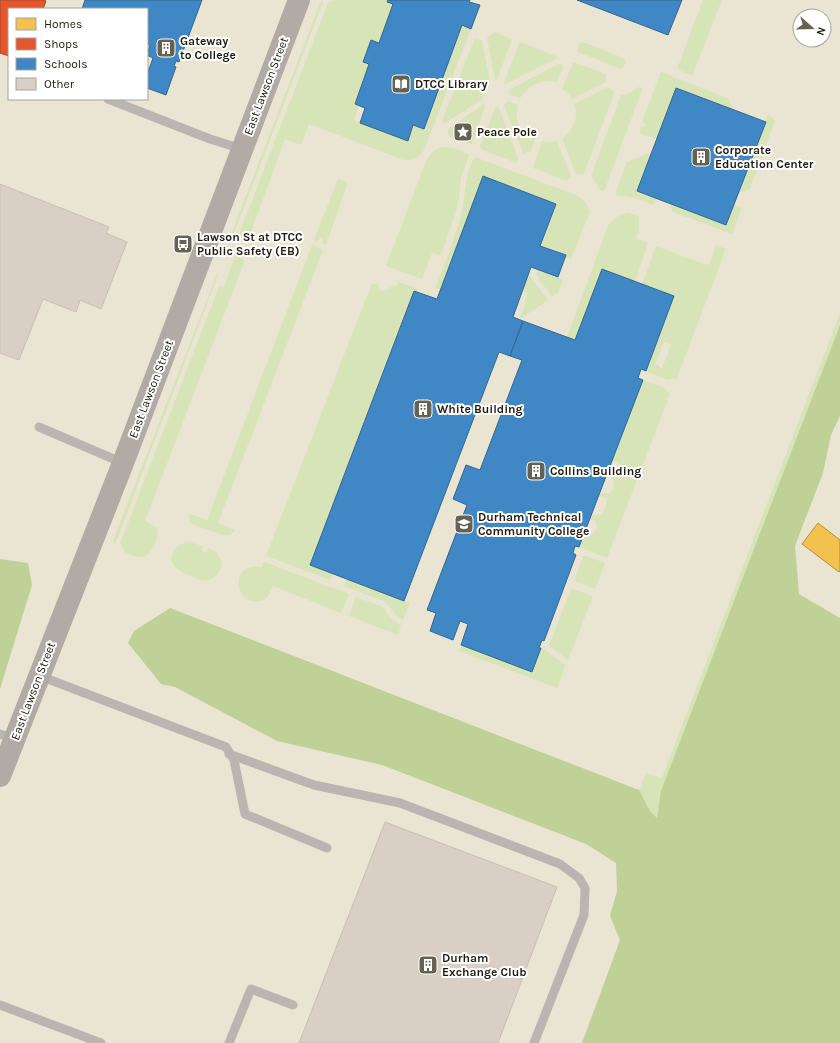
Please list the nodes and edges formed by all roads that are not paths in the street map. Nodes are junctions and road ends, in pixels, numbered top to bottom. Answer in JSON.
{"nodes":[{"id":1,"x":299,"y":0,"type":"edge"},
{"id":2,"x":120,"y":101,"type":"edge"},
{"id":3,"x":242,"y":149,"type":"junction"},
{"id":4,"x":39,"y":427,"type":"dead end"},
{"id":5,"x":123,"y":463,"type":"junction"},
{"id":6,"x":39,"y":675,"type":"junction"},
{"id":7,"x":7,"y":736,"type":"edge"},
{"id":8,"x":230,"y":754,"type":"junction"},
{"id":9,"x":0,"y":776,"type":"edge"},
{"id":10,"x":327,"y":848,"type":"dead end"},
{"id":11,"x":0,"y":1005,"type":"edge"},
{"id":12,"x":293,"y":1005,"type":"dead end"},
{"id":13,"x":101,"y":1043,"type":"edge"},
{"id":14,"x":229,"y":1043,"type":"edge"},
{"id":15,"x":534,"y":1043,"type":"edge"}],
"edges":[{"from":1,"to":3,"type":"street","name":"East Lawson Street"},
{"from":2,"to":3,"type":"lane"},
{"from":3,"to":5,"type":"street","name":"East Lawson Street"},
{"from":4,"to":5,"type":"lane"},
{"from":5,"to":6,"type":"street","name":"East Lawson Street"},
{"from":6,"to":7,"type":"street","name":"East Lawson Street"},
{"from":6,"to":8,"type":"lane"},
{"from":7,"to":9,"type":"street","name":"East Lawson Street"},
{"from":8,"to":10,"type":"lane"},
{"from":8,"to":15,"type":"lane"},
{"from":11,"to":13,"type":"lane"},
{"from":12,"to":14,"type":"lane"}]}
